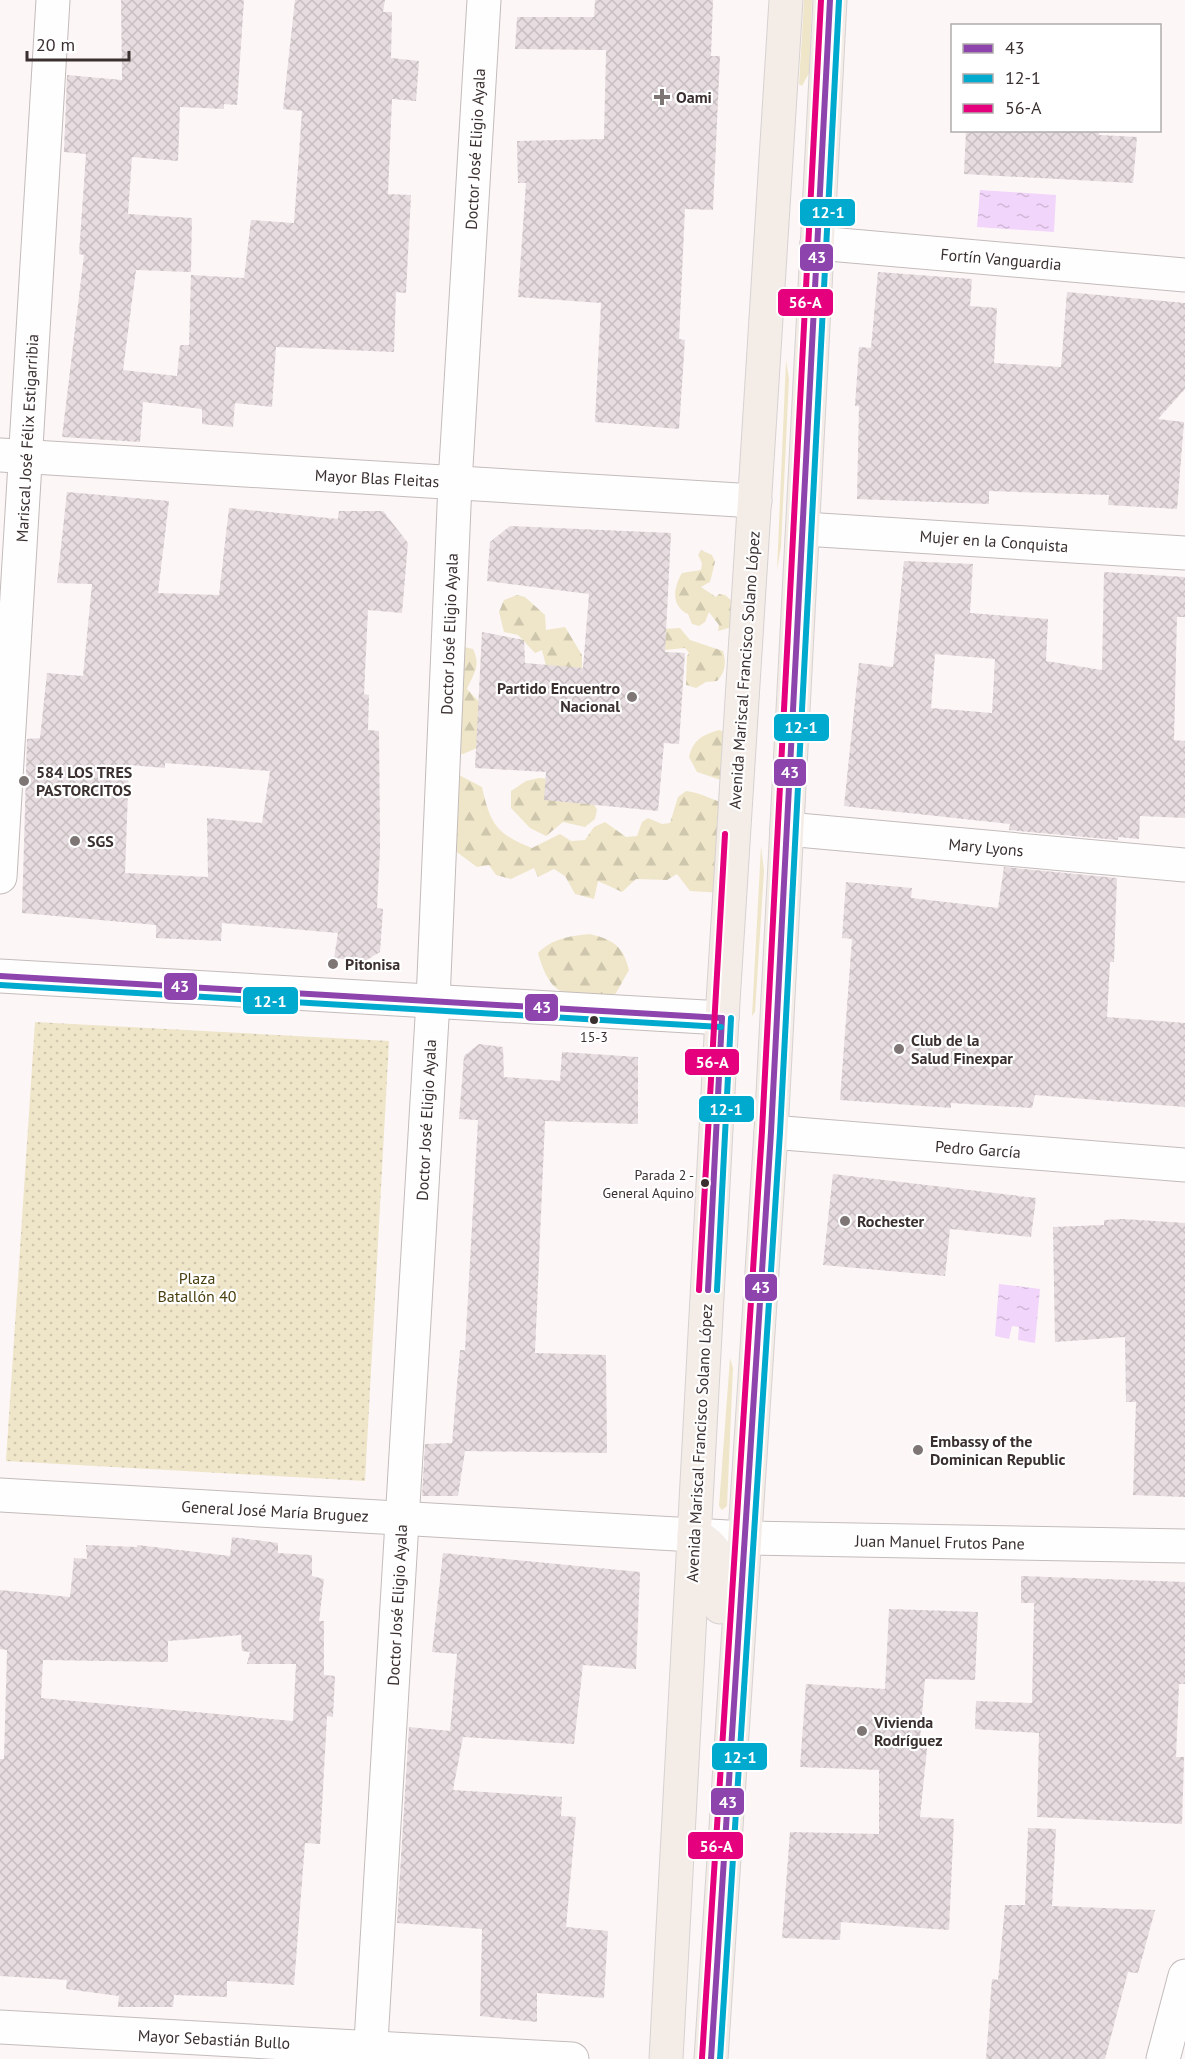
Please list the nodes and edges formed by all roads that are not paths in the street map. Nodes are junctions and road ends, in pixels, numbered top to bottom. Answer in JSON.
{"nodes":[{"id":1,"x":53,"y":0,"type":"edge"},
{"id":2,"x":484,"y":0,"type":"edge"},
{"id":3,"x":786,"y":0,"type":"edge"},
{"id":4,"x":830,"y":0,"type":"edge"},
{"id":5,"x":817,"y":243,"type":"junction"},
{"id":6,"x":1185,"y":275,"type":"edge"},
{"id":7,"x":13,"y":456,"type":"edge"},
{"id":8,"x":455,"y":483,"type":"junction"},
{"id":9,"x":755,"y":501,"type":"junction"},
{"id":10,"x":804,"y":529,"type":"junction"},
{"id":11,"x":1185,"y":553,"type":"edge"},
{"id":12,"x":787,"y":829,"type":"junction"},
{"id":13,"x":1185,"y":865,"type":"edge"},
{"id":14,"x":0,"y":877,"type":"edge"},
{"id":15,"x":0,"y":976,"type":"edge"},
{"id":16,"x":433,"y":1001,"type":"junction"},
{"id":17,"x":722,"y":1018,"type":"junction"},
{"id":18,"x":771,"y":1132,"type":"junction"},
{"id":19,"x":1185,"y":1165,"type":"edge"},
{"id":20,"x":0,"y":1495,"type":"edge"},
{"id":21,"x":402,"y":1518,"type":"junction"},
{"id":22,"x":694,"y":1535,"type":"junction"},
{"id":23,"x":745,"y":1538,"type":"junction"},
{"id":24,"x":1185,"y":1546,"type":"edge"},
{"id":25,"x":722,"y":1896,"type":"junction"},
{"id":26,"x":1185,"y":1976,"type":"edge"},
{"id":27,"x":0,"y":2027,"type":"edge"},
{"id":28,"x":370,"y":2054,"type":"edge"},
{"id":29,"x":572,"y":2059,"type":"edge"},
{"id":30,"x":666,"y":2059,"type":"edge"},
{"id":31,"x":711,"y":2059,"type":"edge"},
{"id":32,"x":1163,"y":2059,"type":"edge"}],
"edges":[{"from":1,"to":7,"type":"street","name":"Mariscal José Félix Estigarribia"},
{"from":2,"to":8,"type":"street","name":"Doctor José Eligio Ayala"},
{"from":3,"to":9,"type":"highway","name":"Avenida Mariscal Francisco Solano López"},
{"from":4,"to":5,"type":"highway"},
{"from":5,"to":6,"type":"street","name":"Fortín Vanguardia"},
{"from":5,"to":10,"type":"highway"},
{"from":7,"to":8,"type":"street","name":"Mayor Blas Fleitas"},
{"from":7,"to":14,"type":"street","name":"Mariscal José Félix Estigarribia"},
{"from":8,"to":9,"type":"street","name":"Mayor Blas Fleitas"},
{"from":8,"to":16,"type":"street","name":"Doctor José Eligio Ayala"},
{"from":9,"to":17,"type":"highway","name":"Avenida Mariscal Francisco Solano López"},
{"from":10,"to":11,"type":"street","name":"Mujer en la Conquista"},
{"from":10,"to":12,"type":"highway"},
{"from":12,"to":13,"type":"street","name":"Mary Lyons"},
{"from":12,"to":18,"type":"highway"},
{"from":15,"to":16,"type":"street"},
{"from":16,"to":17,"type":"street"},
{"from":16,"to":21,"type":"street","name":"Doctor José Eligio Ayala"},
{"from":17,"to":22,"type":"highway","name":"Avenida Mariscal Francisco Solano López"},
{"from":18,"to":19,"type":"street","name":"Pedro García"},
{"from":18,"to":23,"type":"highway"},
{"from":20,"to":21,"type":"street","name":"General José María Bruguez"},
{"from":21,"to":22,"type":"street","name":"General José María Bruguez"},
{"from":21,"to":28,"type":"street","name":"Doctor José Eligio Ayala"},
{"from":22,"to":23,"type":"street","name":"Juan Manuel Frutos Pane"},
{"from":22,"to":25,"type":"highway"},
{"from":22,"to":30,"type":"highway","name":"Avenida Mariscal Francisco Solano López"},
{"from":23,"to":24,"type":"street","name":"Juan Manuel Frutos Pane"},
{"from":23,"to":25,"type":"highway"},
{"from":25,"to":31,"type":"highway"},
{"from":26,"to":32,"type":"street"},
{"from":27,"to":28,"type":"street","name":"Mayor Sebastián Bullo"},
{"from":28,"to":29,"type":"street","name":"Mayor Sebastián Bullo"}]}
